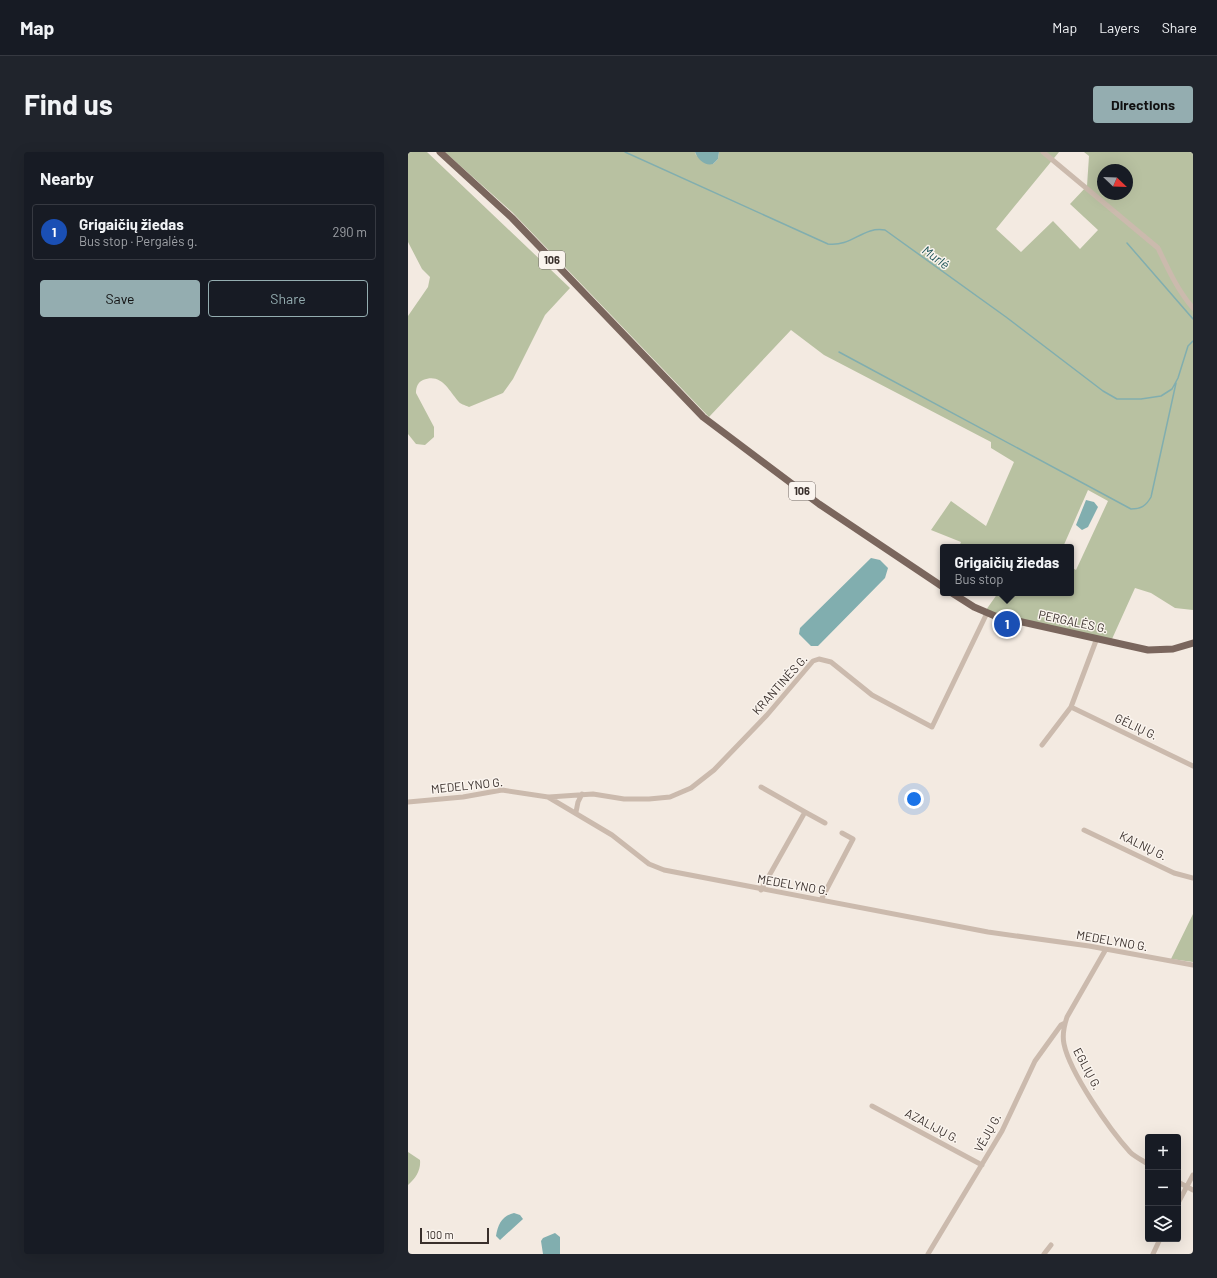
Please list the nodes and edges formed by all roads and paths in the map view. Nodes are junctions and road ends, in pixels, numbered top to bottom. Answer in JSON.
{"nodes":[{"id":1,"x":440,"y":152,"type":"edge"},
{"id":2,"x":1043,"y":152,"type":"edge"},
{"id":3,"x":1193,"y":308,"type":"edge"},
{"id":4,"x":940,"y":585,"type":"edge"},
{"id":5,"x":957,"y":596,"type":"edge"},
{"id":6,"x":986,"y":613,"type":"junction"},
{"id":7,"x":1097,"y":638,"type":"junction"},
{"id":8,"x":1193,"y":643,"type":"edge"},
{"id":9,"x":1071,"y":707,"type":"junction"},
{"id":10,"x":1042,"y":745,"type":"dead end"},
{"id":11,"x":1193,"y":766,"type":"edge"},
{"id":12,"x":761,"y":787,"type":"dead end"},
{"id":13,"x":582,"y":794,"type":"junction"},
{"id":14,"x":548,"y":797,"type":"junction"},
{"id":15,"x":408,"y":802,"type":"edge"},
{"id":16,"x":576,"y":812,"type":"junction"},
{"id":17,"x":805,"y":812,"type":"junction"},
{"id":18,"x":825,"y":823,"type":"dead end"},
{"id":19,"x":1084,"y":830,"type":"dead end"},
{"id":20,"x":842,"y":833,"type":"dead end"},
{"id":21,"x":1193,"y":878,"type":"edge"},
{"id":22,"x":761,"y":890,"type":"junction"},
{"id":23,"x":821,"y":900,"type":"junction"},
{"id":24,"x":1106,"y":949,"type":"junction"},
{"id":25,"x":1193,"y":965,"type":"edge"},
{"id":26,"x":1065,"y":1023,"type":"junction"},
{"id":27,"x":872,"y":1106,"type":"dead end"},
{"id":28,"x":1145,"y":1162,"type":"edge"},
{"id":29,"x":982,"y":1165,"type":"junction"},
{"id":30,"x":1193,"y":1175,"type":"edge"},
{"id":31,"x":1181,"y":1184,"type":"edge"},
{"id":32,"x":1186,"y":1187,"type":"junction"},
{"id":33,"x":1193,"y":1190,"type":"edge"},
{"id":34,"x":1181,"y":1197,"type":"edge"},
{"id":35,"x":1159,"y":1242,"type":"edge"},
{"id":36,"x":1051,"y":1245,"type":"dead end"},
{"id":37,"x":928,"y":1254,"type":"edge"},
{"id":38,"x":1044,"y":1254,"type":"edge"},
{"id":39,"x":1153,"y":1254,"type":"edge"}],
"edges":[{"from":1,"to":4,"type":"main road","number":"106"},
{"from":2,"to":3,"type":"street"},
{"from":5,"to":6,"type":"main road","name":"PERGALĖS G."},
{"from":6,"to":7,"type":"main road","name":"PERGALĖS G."},
{"from":6,"to":13,"type":"street","name":"KRANTINĖS G."},
{"from":7,"to":8,"type":"main road","name":"PERGALĖS G."},
{"from":7,"to":9,"type":"street"},
{"from":9,"to":10,"type":"street"},
{"from":9,"to":11,"type":"street","name":"GĖLIŲ G."},
{"from":12,"to":17,"type":"street"},
{"from":13,"to":14,"type":"street","name":"KRANTINĖS G."},
{"from":13,"to":16,"type":"street"},
{"from":14,"to":15,"type":"street","name":"MEDELYNO G."},
{"from":14,"to":16,"type":"street","name":"MEDELYNO G."},
{"from":16,"to":22,"type":"street","name":"MEDELYNO G."},
{"from":17,"to":18,"type":"street"},
{"from":17,"to":22,"type":"street"},
{"from":19,"to":21,"type":"street","name":"KALNŲ G."},
{"from":20,"to":23,"type":"street"},
{"from":22,"to":23,"type":"street","name":"MEDELYNO G."},
{"from":23,"to":24,"type":"street","name":"MEDELYNO G."},
{"from":24,"to":25,"type":"street","name":"MEDELYNO G."},
{"from":24,"to":26,"type":"street","name":"EGLIŲ G."},
{"from":26,"to":28,"type":"street","name":"EGLIŲ G."},
{"from":26,"to":29,"type":"street","name":"VĖJŲ G."},
{"from":27,"to":29,"type":"street","name":"AZALIJŲ G."},
{"from":29,"to":37,"type":"street","name":"VĖJŲ G."},
{"from":30,"to":32,"type":"street"},
{"from":31,"to":32,"type":"street"},
{"from":32,"to":33,"type":"street"},
{"from":32,"to":34,"type":"street"},
{"from":35,"to":39,"type":"street"},
{"from":36,"to":38,"type":"street"}]}
